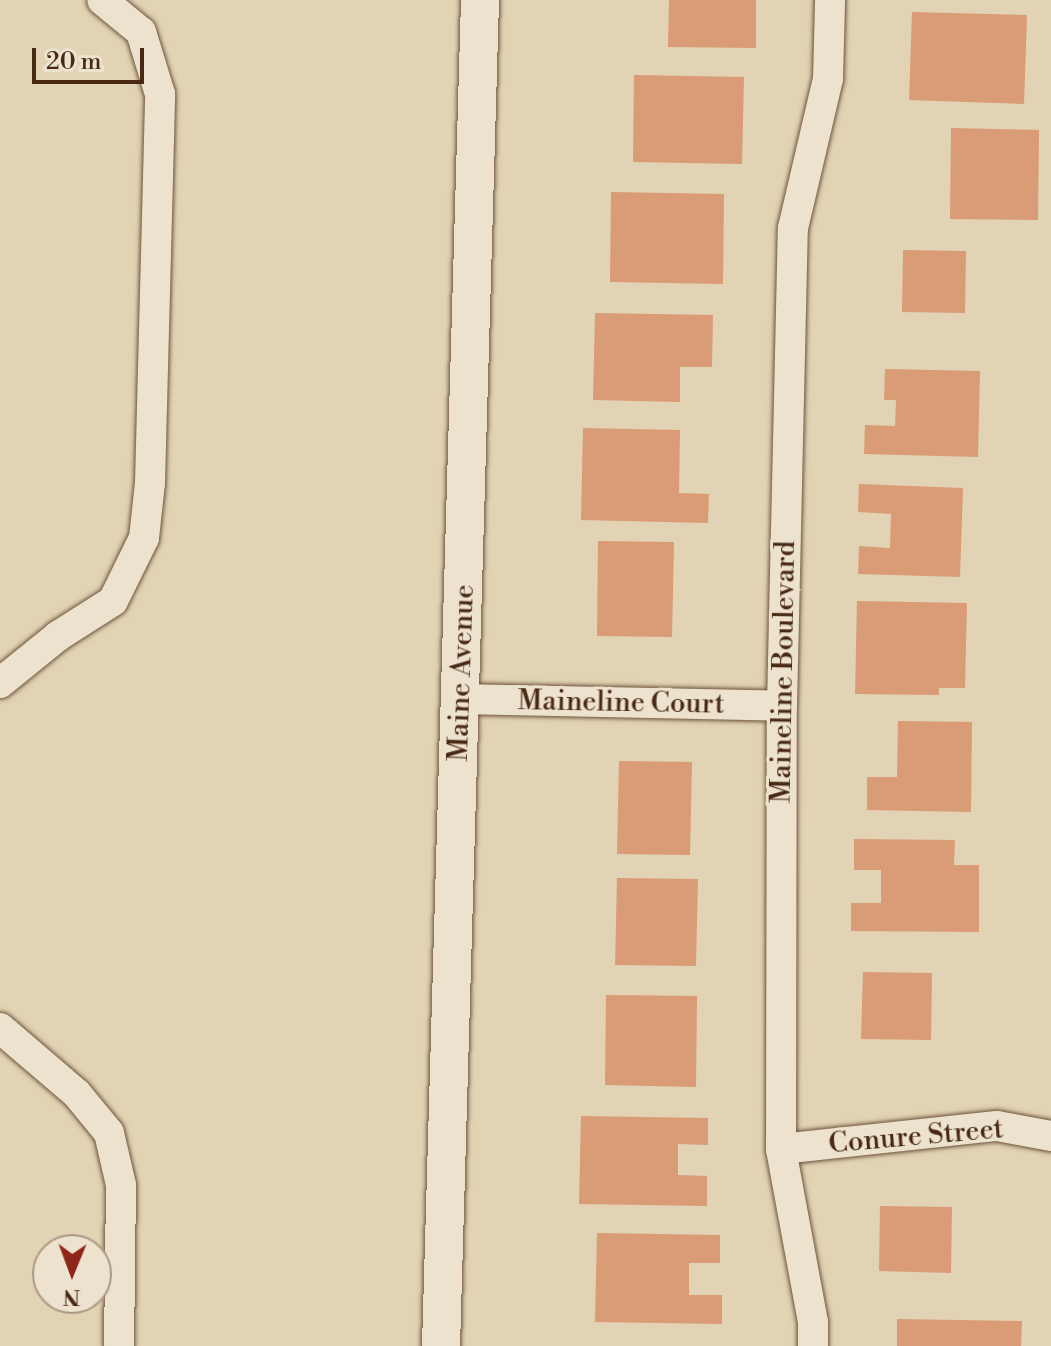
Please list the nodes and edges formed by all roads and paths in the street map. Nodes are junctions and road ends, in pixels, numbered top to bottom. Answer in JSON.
{"nodes":[{"id":1,"x":102,"y":0,"type":"edge"},
{"id":2,"x":480,"y":0,"type":"edge"},
{"id":3,"x":830,"y":0,"type":"edge"},
{"id":4,"x":0,"y":683,"type":"edge"},
{"id":5,"x":461,"y":699,"type":"junction"},
{"id":6,"x":782,"y":706,"type":"junction"},
{"id":7,"x":0,"y":1028,"type":"edge"},
{"id":8,"x":1051,"y":1136,"type":"edge"},
{"id":9,"x":781,"y":1149,"type":"junction"},
{"id":10,"x":119,"y":1346,"type":"edge"},
{"id":11,"x":441,"y":1346,"type":"edge"},
{"id":12,"x":813,"y":1346,"type":"edge"}],
"edges":[{"from":1,"to":4,"type":"street"},
{"from":2,"to":5,"type":"street","name":"Maine Avenue"},
{"from":3,"to":6,"type":"street","name":"Maineline Boulevard"},
{"from":5,"to":6,"type":"street","name":"Maineline Court"},
{"from":5,"to":11,"type":"street","name":"Maine Avenue"},
{"from":6,"to":9,"type":"street","name":"Maineline Boulevard"},
{"from":7,"to":10,"type":"street"},
{"from":8,"to":9,"type":"street","name":"Conure Street"},
{"from":9,"to":12,"type":"street","name":"Maineline Boulevard"}]}
